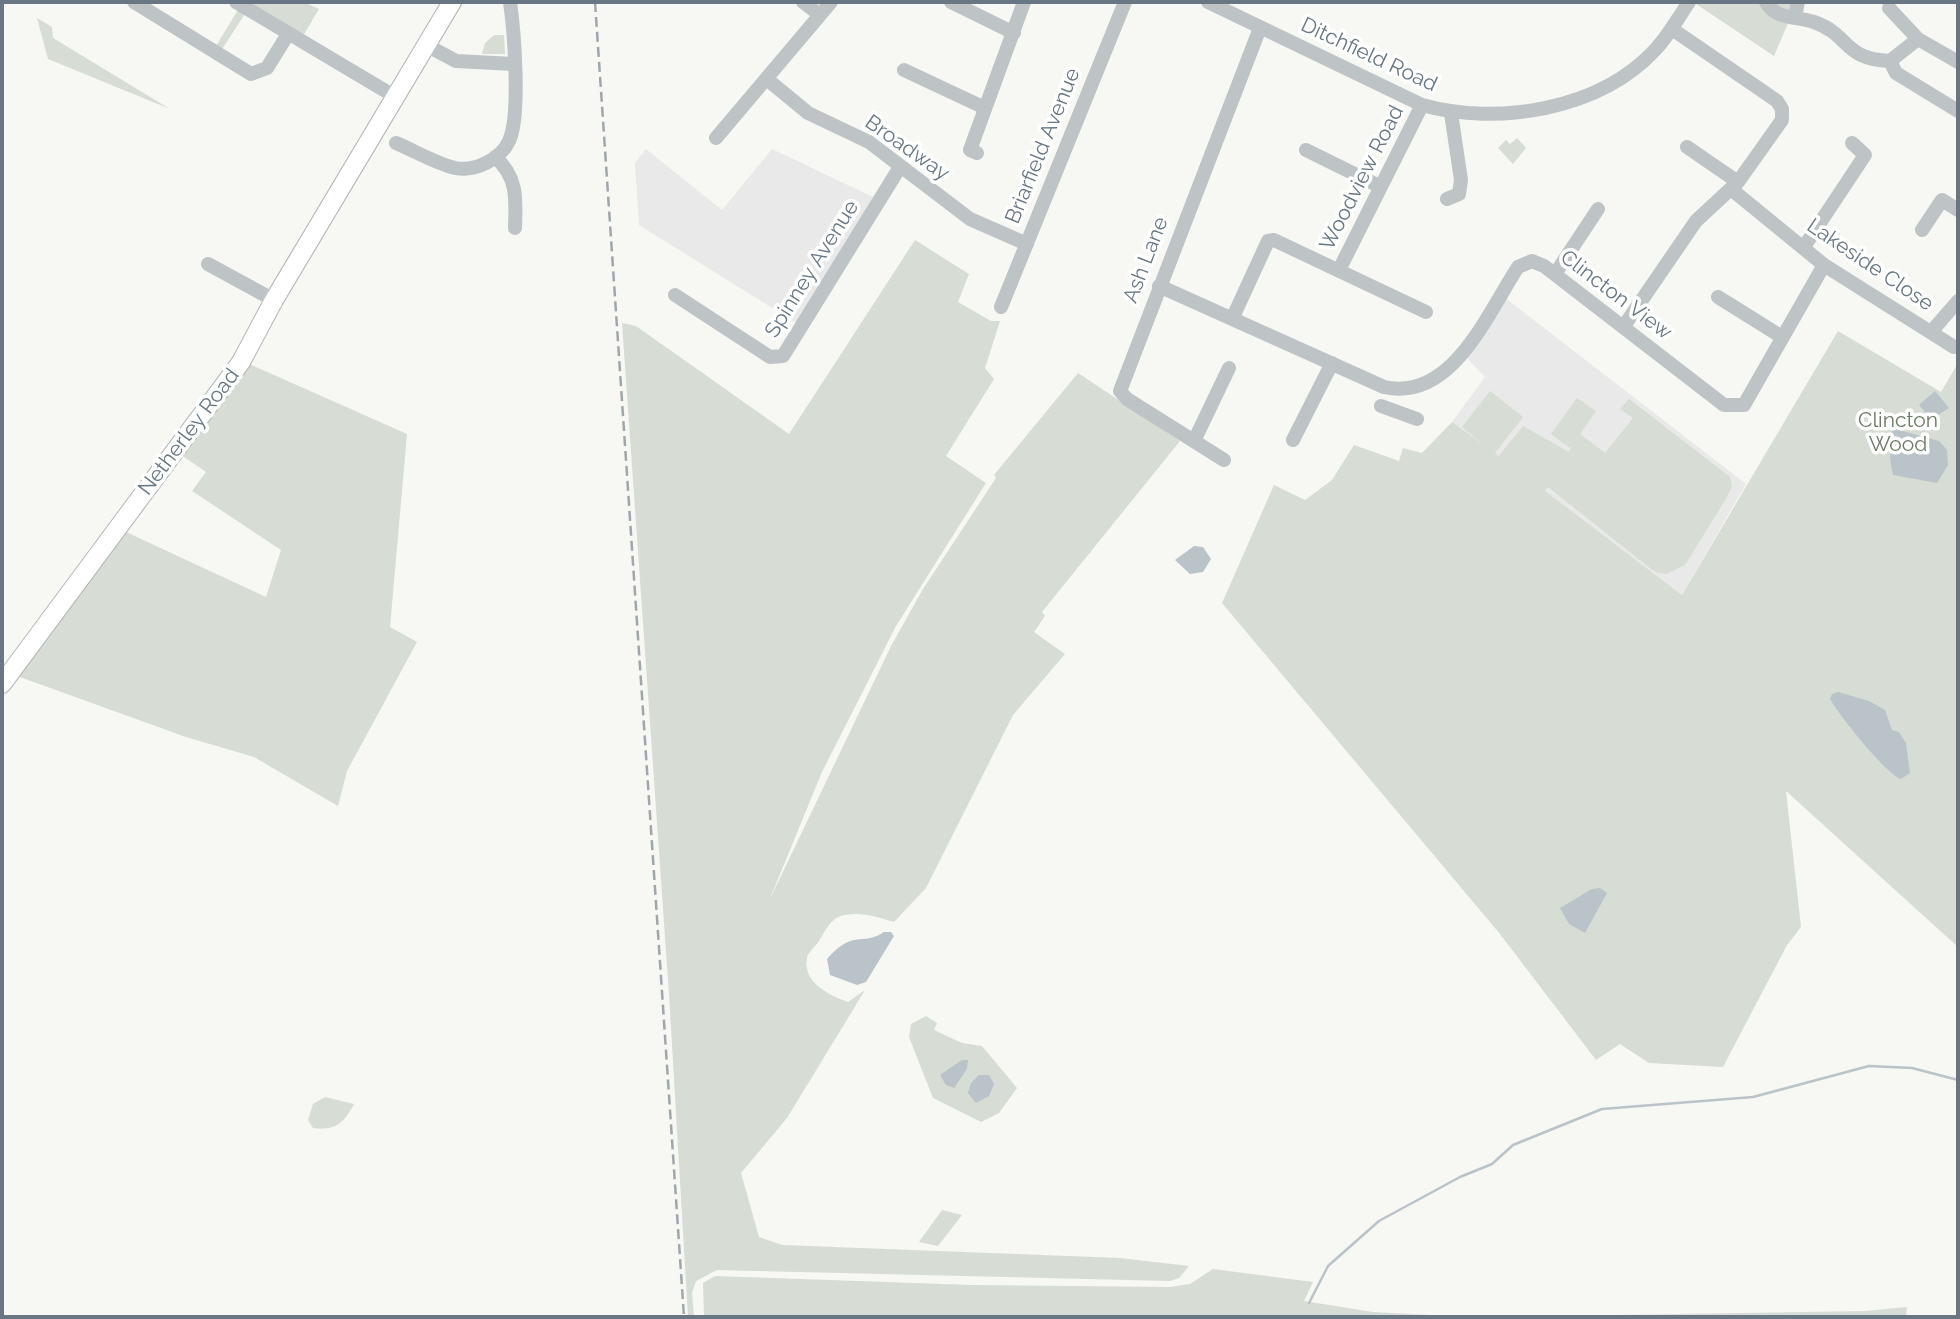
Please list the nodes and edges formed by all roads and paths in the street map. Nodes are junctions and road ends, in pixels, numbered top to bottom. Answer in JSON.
{"nodes":[{"id":1,"x":134,"y":2,"type":"edge"},
{"id":2,"x":452,"y":2,"type":"edge"},
{"id":3,"x":510,"y":2,"type":"edge"},
{"id":4,"x":803,"y":2,"type":"edge"},
{"id":5,"x":831,"y":2,"type":"edge"},
{"id":6,"x":951,"y":2,"type":"edge"},
{"id":7,"x":1024,"y":2,"type":"edge"},
{"id":8,"x":1125,"y":2,"type":"edge"},
{"id":9,"x":1208,"y":2,"type":"edge"},
{"id":10,"x":1689,"y":2,"type":"edge"},
{"id":11,"x":1766,"y":2,"type":"edge"},
{"id":12,"x":1798,"y":2,"type":"edge"},
{"id":13,"x":245,"y":4,"type":"edge"},
{"id":14,"x":1889,"y":8,"type":"dead end"},
{"id":15,"x":820,"y":15,"type":"junction"},
{"id":16,"x":1795,"y":17,"type":"junction"},
{"id":17,"x":1260,"y":28,"type":"junction"},
{"id":18,"x":1672,"y":29,"type":"junction"},
{"id":19,"x":1014,"y":33,"type":"junction"},
{"id":20,"x":288,"y":34,"type":"junction"},
{"id":21,"x":1918,"y":39,"type":"junction"},
{"id":22,"x":426,"y":45,"type":"junction"},
{"id":23,"x":1890,"y":61,"type":"junction"},
{"id":24,"x":1958,"y":62,"type":"edge"},
{"id":25,"x":514,"y":64,"type":"junction"},
{"id":26,"x":907,"y":76,"type":"dead end"},
{"id":27,"x":768,"y":80,"type":"junction"},
{"id":28,"x":394,"y":96,"type":"junction"},
{"id":29,"x":1422,"y":105,"type":"junction"},
{"id":30,"x":985,"y":108,"type":"junction"},
{"id":31,"x":1958,"y":111,"type":"edge"},
{"id":32,"x":1451,"y":113,"type":"junction"},
{"id":33,"x":716,"y":138,"type":"dead end"},
{"id":34,"x":396,"y":143,"type":"dead end"},
{"id":35,"x":1852,"y":143,"type":"dead end"},
{"id":36,"x":1687,"y":147,"type":"dead end"},
{"id":37,"x":1306,"y":150,"type":"dead end"},
{"id":38,"x":976,"y":153,"type":"dead end"},
{"id":39,"x":495,"y":157,"type":"junction"},
{"id":40,"x":900,"y":167,"type":"junction"},
{"id":41,"x":1379,"y":186,"type":"junction"},
{"id":42,"x":1735,"y":186,"type":"junction"},
{"id":43,"x":1447,"y":199,"type":"dead end"},
{"id":44,"x":1598,"y":209,"type":"dead end"},
{"id":45,"x":1958,"y":210,"type":"edge"},
{"id":46,"x":515,"y":228,"type":"dead end"},
{"id":47,"x":1922,"y":230,"type":"dead end"},
{"id":48,"x":1027,"y":244,"type":"junction"},
{"id":49,"x":1804,"y":247,"type":"junction"},
{"id":50,"x":208,"y":264,"type":"dead end"},
{"id":51,"x":1824,"y":265,"type":"junction"},
{"id":52,"x":1339,"y":270,"type":"junction"},
{"id":53,"x":1555,"y":274,"type":"junction"},
{"id":54,"x":1159,"y":286,"type":"junction"},
{"id":55,"x":675,"y":295,"type":"dead end"},
{"id":56,"x":1718,"y":297,"type":"dead end"},
{"id":57,"x":274,"y":300,"type":"junction"},
{"id":58,"x":1958,"y":301,"type":"edge"},
{"id":59,"x":1001,"y":306,"type":"dead end"},
{"id":60,"x":1426,"y":312,"type":"dead end"},
{"id":61,"x":1233,"y":317,"type":"junction"},
{"id":62,"x":1623,"y":326,"type":"junction"},
{"id":63,"x":1931,"y":332,"type":"junction"},
{"id":64,"x":1782,"y":337,"type":"junction"},
{"id":65,"x":1954,"y":347,"type":"dead end"},
{"id":66,"x":1332,"y":363,"type":"junction"},
{"id":67,"x":1229,"y":368,"type":"dead end"},
{"id":68,"x":1397,"y":390,"type":"junction"},
{"id":69,"x":1417,"y":419,"type":"dead end"},
{"id":70,"x":1293,"y":440,"type":"dead end"},
{"id":71,"x":1194,"y":441,"type":"junction"},
{"id":72,"x":1224,"y":460,"type":"dead end"},
{"id":73,"x":2,"y":684,"type":"edge"}],
"edges":[{"from":1,"to":20,"type":"street"},
{"from":2,"to":22,"type":"main road","name":"Netherley Road"},
{"from":3,"to":25,"type":"street"},
{"from":4,"to":15,"type":"street"},
{"from":5,"to":15,"type":"street"},
{"from":6,"to":19,"type":"street"},
{"from":7,"to":19,"type":"street"},
{"from":8,"to":48,"type":"street","name":"Briarfield Avenue"},
{"from":9,"to":17,"type":"street","name":"Ditchfield Road"},
{"from":10,"to":18,"type":"street","name":"Ditchfield Road"},
{"from":11,"to":16,"type":"street"},
{"from":12,"to":16,"type":"street"},
{"from":13,"to":20,"type":"street"},
{"from":14,"to":21,"type":"street"},
{"from":15,"to":27,"type":"street"},
{"from":16,"to":23,"type":"street"},
{"from":17,"to":29,"type":"street","name":"Ditchfield Road"},
{"from":17,"to":54,"type":"street","name":"Ash Lane"},
{"from":18,"to":32,"type":"street","name":"Ditchfield Road"},
{"from":18,"to":42,"type":"street"},
{"from":19,"to":30,"type":"street"},
{"from":20,"to":28,"type":"street"},
{"from":21,"to":23,"type":"street"},
{"from":21,"to":24,"type":"street"},
{"from":22,"to":25,"type":"street"},
{"from":22,"to":28,"type":"main road","name":"Netherley Road"},
{"from":23,"to":31,"type":"street"},
{"from":25,"to":39,"type":"street"},
{"from":26,"to":30,"type":"street"},
{"from":27,"to":33,"type":"street"},
{"from":27,"to":40,"type":"street","name":"Broadway"},
{"from":28,"to":57,"type":"main road","name":"Netherley Road"},
{"from":29,"to":32,"type":"street","name":"Ditchfield Road"},
{"from":29,"to":41,"type":"street","name":"Woodview Road"},
{"from":30,"to":38,"type":"street"},
{"from":32,"to":43,"type":"street"},
{"from":34,"to":39,"type":"street"},
{"from":35,"to":49,"type":"street"},
{"from":36,"to":42,"type":"street","name":"Lakeside Close"},
{"from":37,"to":41,"type":"street"},
{"from":39,"to":46,"type":"street"},
{"from":40,"to":48,"type":"street","name":"Broadway"},
{"from":40,"to":55,"type":"street","name":"Spinney Avenue"},
{"from":41,"to":52,"type":"street","name":"Woodview Road"},
{"from":42,"to":49,"type":"street","name":"Lakeside Close"},
{"from":42,"to":62,"type":"street"},
{"from":44,"to":53,"type":"street"},
{"from":45,"to":47,"type":"street"},
{"from":48,"to":59,"type":"street","name":"Briarfield Avenue"},
{"from":49,"to":51,"type":"street","name":"Lakeside Close"},
{"from":50,"to":57,"type":"street"},
{"from":51,"to":63,"type":"street","name":"Lakeside Close"},
{"from":51,"to":64,"type":"street","name":"Clincton View"},
{"from":52,"to":60,"type":"street"},
{"from":52,"to":61,"type":"street"},
{"from":53,"to":62,"type":"street","name":"Clincton View"},
{"from":53,"to":68,"type":"street","name":"Clincton View"},
{"from":54,"to":61,"type":"street"},
{"from":54,"to":71,"type":"street","name":"Ash Lane"},
{"from":56,"to":64,"type":"street"},
{"from":57,"to":73,"type":"main road","name":"Netherley Road"},
{"from":58,"to":63,"type":"street"},
{"from":61,"to":66,"type":"street"},
{"from":62,"to":64,"type":"street","name":"Clincton View"},
{"from":63,"to":65,"type":"street","name":"Lakeside Close"},
{"from":66,"to":68,"type":"street"},
{"from":66,"to":70,"type":"street"},
{"from":67,"to":71,"type":"street"},
{"from":68,"to":69,"type":"street"},
{"from":71,"to":72,"type":"street","name":"Ash Lane"}]}
